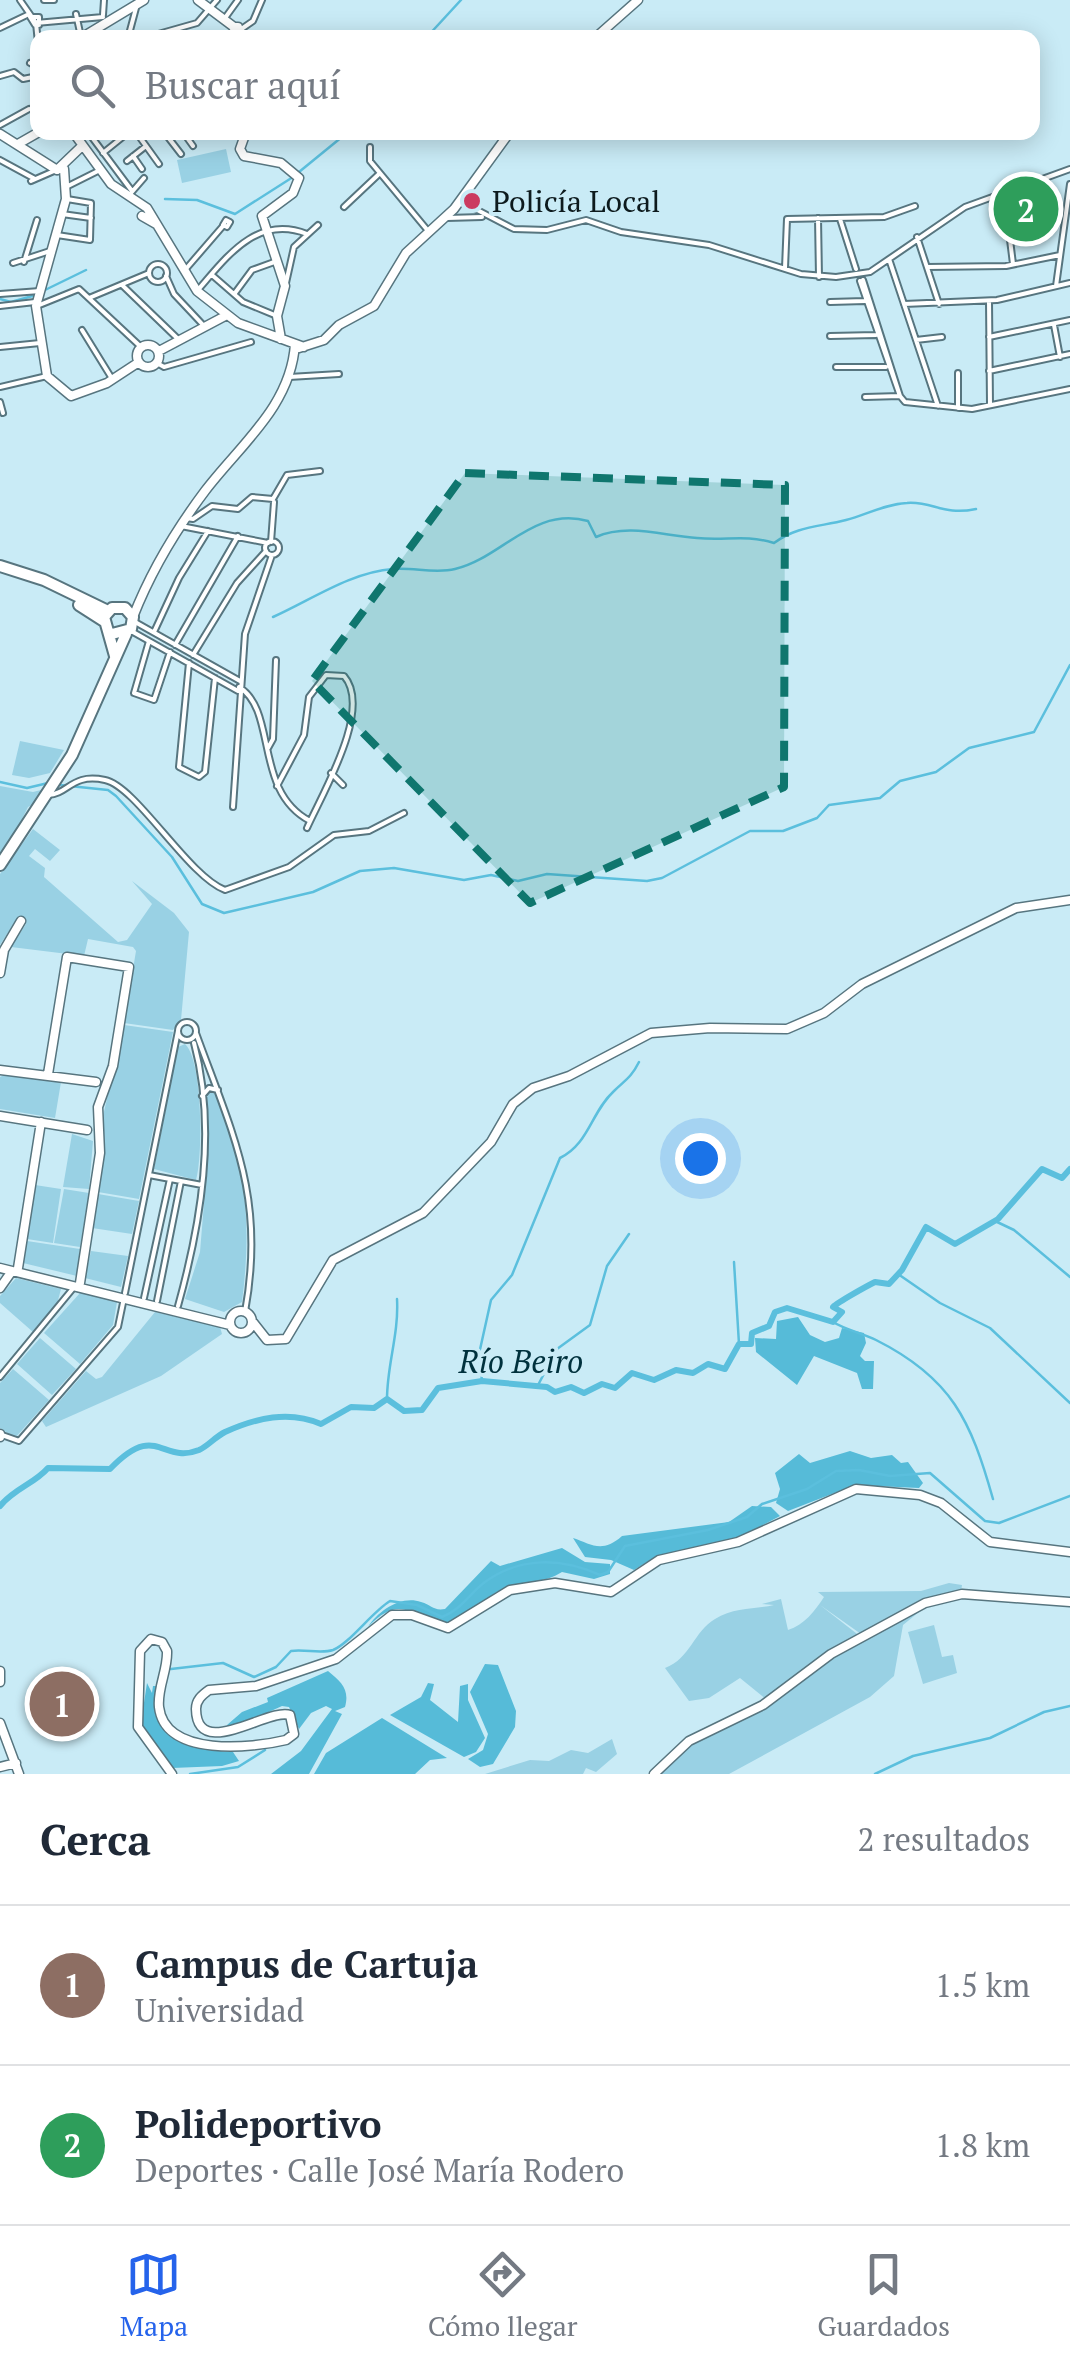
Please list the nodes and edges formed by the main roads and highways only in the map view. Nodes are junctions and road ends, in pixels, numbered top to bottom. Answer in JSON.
{"nodes":[{"id":1,"x":0,"y":569,"type":"edge"},
{"id":2,"x":106,"y":616,"type":"junction"},
{"id":3,"x":134,"y":628,"type":"junction"},
{"id":4,"x":112,"y":634,"type":"junction"},
{"id":5,"x":115,"y":656,"type":"junction"},
{"id":6,"x":0,"y":865,"type":"edge"}],
"edges":[{"from":1,"to":2,"type":"main road"},
{"from":2,"to":3,"type":"main road"},
{"from":2,"to":4,"type":"main road"},
{"from":3,"to":4,"type":"main road"},
{"from":3,"to":5,"type":"main road"},
{"from":4,"to":5,"type":"main road"},
{"from":5,"to":6,"type":"main road"}]}
